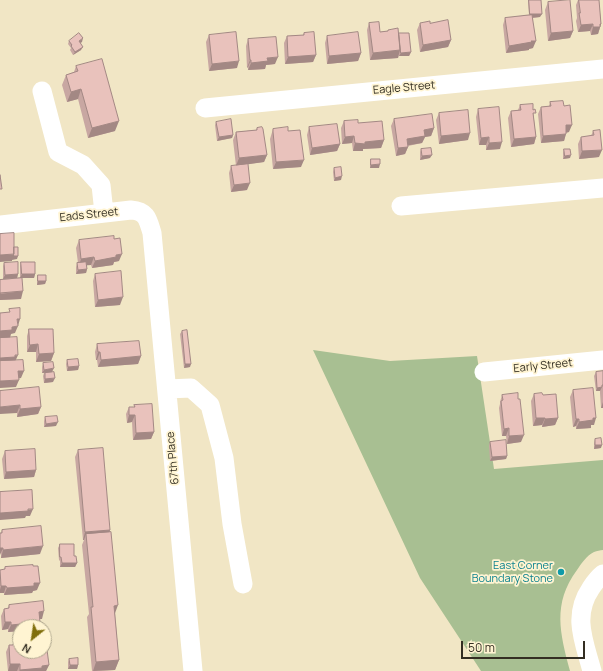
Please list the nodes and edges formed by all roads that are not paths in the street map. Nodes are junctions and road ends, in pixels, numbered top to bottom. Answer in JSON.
{"nodes":[{"id":1,"x":603,"y":69,"type":"edge"},
{"id":2,"x":42,"y":91,"type":"dead end"},
{"id":3,"x":205,"y":108,"type":"dead end"},
{"id":4,"x":603,"y":188,"type":"edge"},
{"id":5,"x":401,"y":206,"type":"dead end"},
{"id":6,"x":104,"y":213,"type":"junction"},
{"id":7,"x":0,"y":225,"type":"edge"},
{"id":8,"x":153,"y":245,"type":"joint"},
{"id":9,"x":603,"y":360,"type":"edge"},
{"id":10,"x":484,"y":372,"type":"dead end"},
{"id":11,"x":167,"y":389,"type":"junction"},
{"id":12,"x":603,"y":574,"type":"edge"},
{"id":13,"x":243,"y":584,"type":"dead end"},
{"id":14,"x":193,"y":671,"type":"edge"},
{"id":15,"x":592,"y":671,"type":"edge"}],
"edges":[{"from":1,"to":3,"type":"street","name":"Eagle Street"},
{"from":2,"to":6,"type":"street"},
{"from":4,"to":5,"type":"street"},
{"from":6,"to":7,"type":"street","name":"Eads Street"},
{"from":6,"to":8,"type":"street","name":"Eads Street"},
{"from":8,"to":11,"type":"street","name":"67th Place"},
{"from":9,"to":10,"type":"street","name":"Early Street"},
{"from":11,"to":13,"type":"street"},
{"from":11,"to":14,"type":"street","name":"67th Place"},
{"from":12,"to":15,"type":"street"}]}
